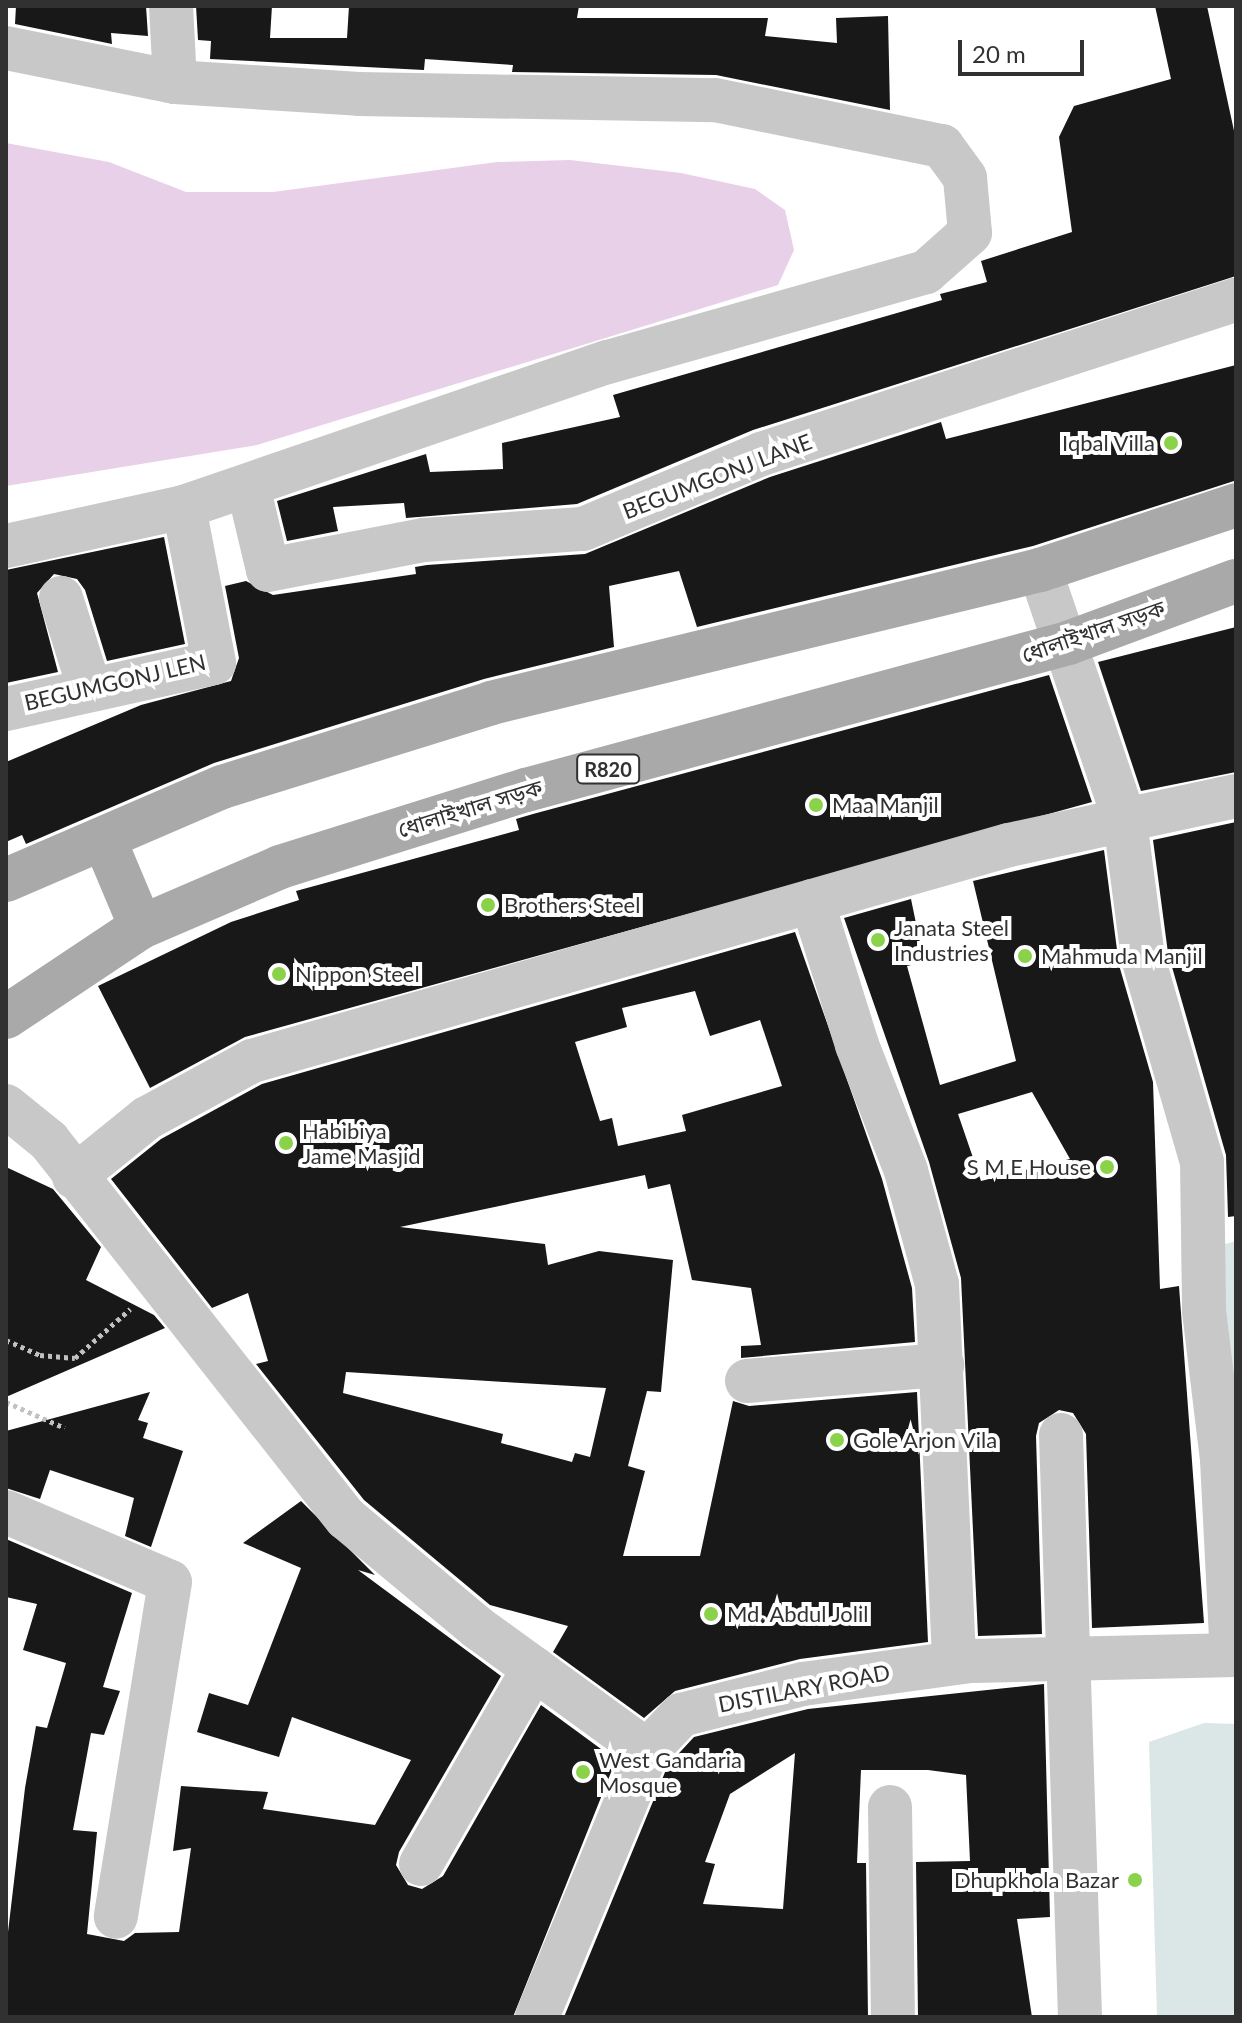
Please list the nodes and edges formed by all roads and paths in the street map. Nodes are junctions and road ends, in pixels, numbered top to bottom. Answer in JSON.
{"nodes":[{"id":1,"x":171,"y":6,"type":"edge"},
{"id":2,"x":6,"y":48,"type":"edge"},
{"id":3,"x":175,"y":82,"type":"junction"},
{"id":4,"x":1236,"y":300,"type":"edge"},
{"id":5,"x":248,"y":486,"type":"junction"},
{"id":6,"x":1236,"y":505,"type":"edge"},
{"id":7,"x":184,"y":507,"type":"junction"},
{"id":8,"x":6,"y":546,"type":"edge"},
{"id":9,"x":1040,"y":570,"type":"junction"},
{"id":10,"x":1236,"y":581,"type":"edge"},
{"id":11,"x":61,"y":598,"type":"dead end"},
{"id":12,"x":1068,"y":643,"type":"junction"},
{"id":13,"x":89,"y":687,"type":"junction"},
{"id":14,"x":6,"y":709,"type":"edge"},
{"id":15,"x":1236,"y":796,"type":"edge"},
{"id":16,"x":1125,"y":821,"type":"junction"},
{"id":17,"x":104,"y":839,"type":"junction"},
{"id":18,"x":6,"y":880,"type":"edge"},
{"id":19,"x":812,"y":901,"type":"junction"},
{"id":20,"x":141,"y":927,"type":"junction"},
{"id":21,"x":6,"y":1017,"type":"edge"},
{"id":22,"x":6,"y":1106,"type":"edge"},
{"id":23,"x":74,"y":1177,"type":"junction"},
{"id":24,"x":1219,"y":1198,"type":"edge"},
{"id":25,"x":157,"y":1285,"type":"junction"},
{"id":26,"x":6,"y":1340,"type":"edge"},
{"id":27,"x":942,"y":1365,"type":"junction"},
{"id":28,"x":747,"y":1381,"type":"dead end"},
{"id":29,"x":6,"y":1402,"type":"edge"},
{"id":30,"x":65,"y":1428,"type":"dead end"},
{"id":31,"x":1061,"y":1435,"type":"dead end"},
{"id":32,"x":6,"y":1512,"type":"edge"},
{"id":33,"x":1234,"y":1655,"type":"edge"},
{"id":34,"x":1074,"y":1660,"type":"junction"},
{"id":35,"x":954,"y":1663,"type":"junction"},
{"id":36,"x":534,"y":1668,"type":"junction"},
{"id":37,"x":647,"y":1751,"type":"junction"},
{"id":38,"x":890,"y":1807,"type":"dead end"},
{"id":39,"x":421,"y":1864,"type":"dead end"},
{"id":40,"x":116,"y":1917,"type":"dead end"},
{"id":41,"x":537,"y":2017,"type":"edge"},
{"id":42,"x":893,"y":2017,"type":"edge"},
{"id":43,"x":1080,"y":2017,"type":"edge"}],
"edges":[{"from":1,"to":3,"type":"street"},
{"from":2,"to":3,"type":"street"},
{"from":3,"to":5,"type":"street"},
{"from":4,"to":5,"type":"street","name":"BEGUMGONJ LANE"},
{"from":5,"to":7,"type":"street"},
{"from":6,"to":9,"type":"main road"},
{"from":7,"to":8,"type":"street"},
{"from":7,"to":13,"type":"street","name":"BEGUMGONJ LEN"},
{"from":9,"to":12,"type":"street"},
{"from":9,"to":17,"type":"main road"},
{"from":10,"to":12,"type":"main road","name":"ধোলাইখাল সড়ক","number":"R820"},
{"from":11,"to":13,"type":"street"},
{"from":12,"to":16,"type":"street"},
{"from":12,"to":20,"type":"main road","name":"ধোলাইখাল সড়ক","number":"R820"},
{"from":13,"to":14,"type":"street","name":"BEGUMGONJ LEN"},
{"from":15,"to":16,"type":"street"},
{"from":16,"to":19,"type":"street"},
{"from":16,"to":24,"type":"street"},
{"from":17,"to":18,"type":"main road"},
{"from":17,"to":20,"type":"main road"},
{"from":19,"to":23,"type":"street"},
{"from":19,"to":27,"type":"street"},
{"from":20,"to":21,"type":"main road","name":"ধোলাইখাল সড়ক","number":"R820"},
{"from":22,"to":23,"type":"street"},
{"from":23,"to":25,"type":"street"},
{"from":24,"to":33,"type":"street"},
{"from":25,"to":26,"type":"path"},
{"from":25,"to":36,"type":"street"},
{"from":27,"to":28,"type":"street"},
{"from":27,"to":35,"type":"street"},
{"from":29,"to":30,"type":"path"},
{"from":31,"to":34,"type":"street"},
{"from":32,"to":40,"type":"street"},
{"from":33,"to":34,"type":"street","name":"DISTILARY ROAD"},
{"from":34,"to":35,"type":"street","name":"DISTILARY ROAD"},
{"from":34,"to":43,"type":"street"},
{"from":35,"to":37,"type":"street","name":"DISTILARY ROAD"},
{"from":36,"to":37,"type":"street"},
{"from":36,"to":39,"type":"street"},
{"from":37,"to":41,"type":"street","name":"DISTILARY ROAD"},
{"from":38,"to":42,"type":"street"}]}
